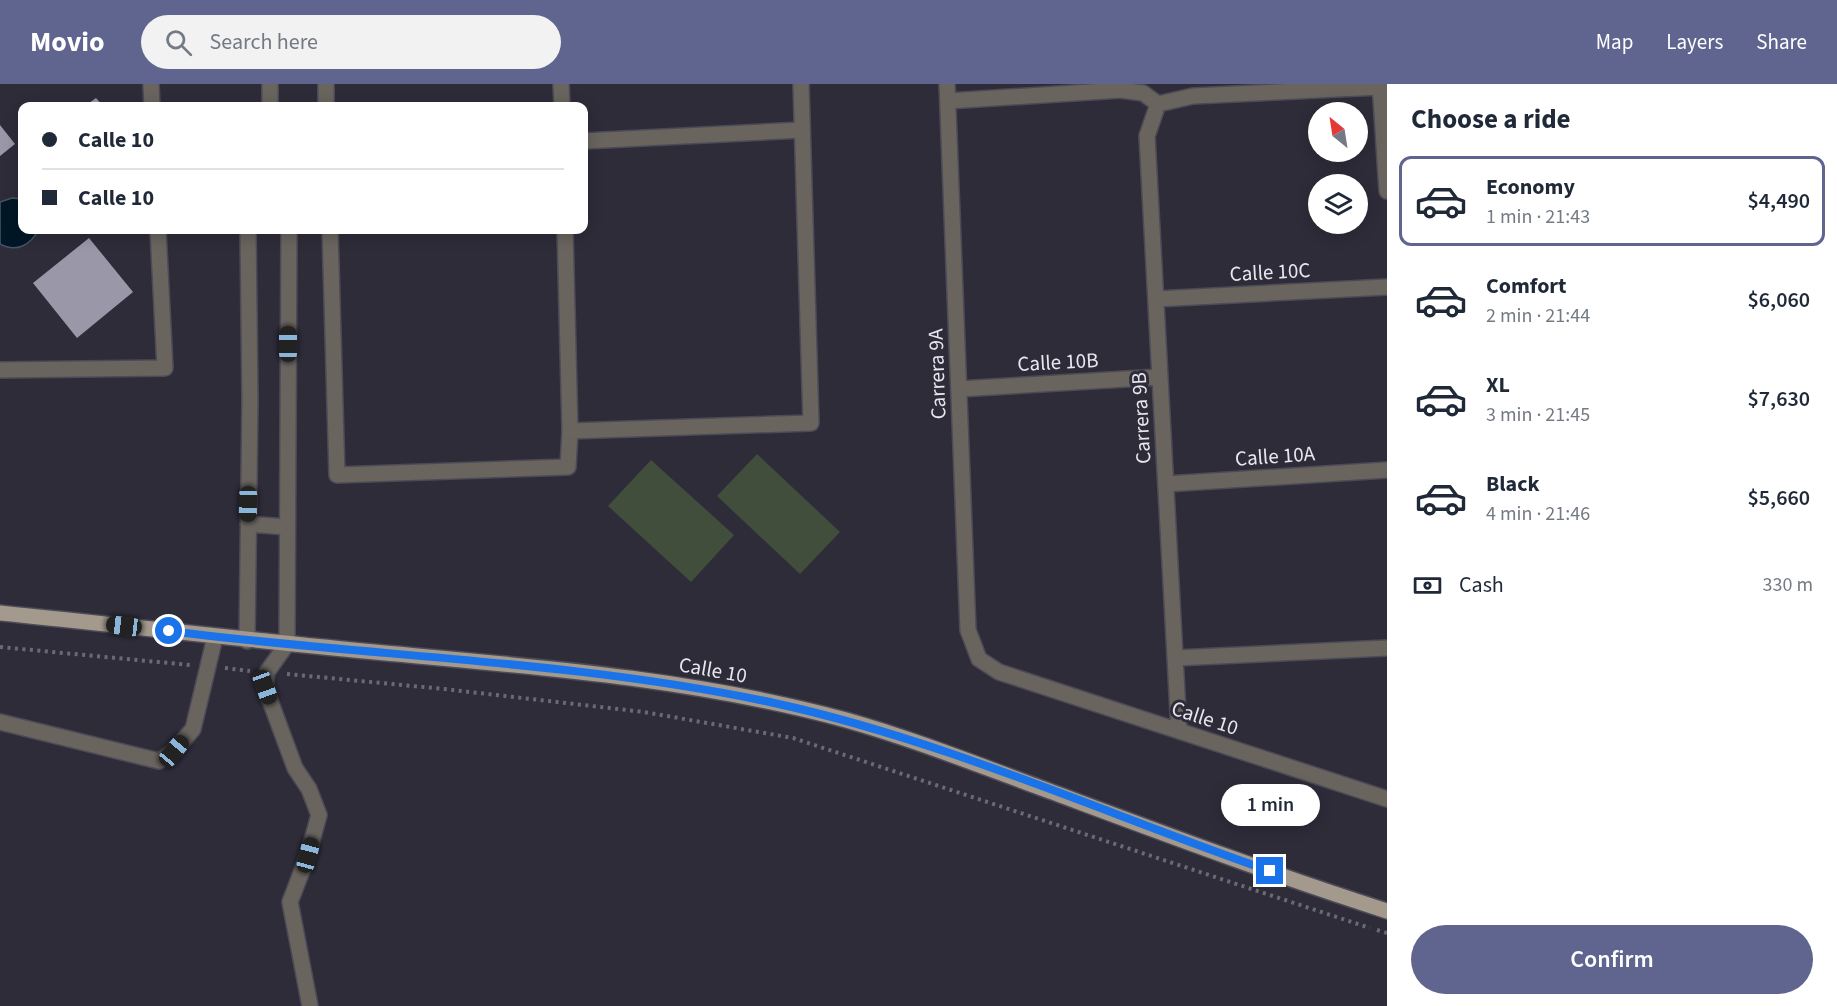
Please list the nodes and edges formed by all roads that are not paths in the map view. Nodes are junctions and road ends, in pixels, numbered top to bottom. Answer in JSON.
{"nodes":[{"id":1,"x":151,"y":84,"type":"edge"},
{"id":2,"x":270,"y":84,"type":"edge"},
{"id":3,"x":326,"y":84,"type":"edge"},
{"id":4,"x":561,"y":84,"type":"edge"},
{"id":5,"x":801,"y":84,"type":"edge"},
{"id":6,"x":947,"y":84,"type":"edge"},
{"id":7,"x":1380,"y":86,"type":"edge"},
{"id":8,"x":1283,"y":88,"type":"edge"},
{"id":9,"x":948,"y":101,"type":"junction"},
{"id":10,"x":152,"y":102,"type":"edge"},
{"id":11,"x":270,"y":102,"type":"edge"},
{"id":12,"x":326,"y":102,"type":"edge"},
{"id":13,"x":562,"y":102,"type":"edge"},
{"id":14,"x":1158,"y":104,"type":"junction"},
{"id":15,"x":802,"y":130,"type":"junction"},
{"id":16,"x":588,"y":141,"type":"edge"},
{"id":17,"x":1387,"y":191,"type":"edge"},
{"id":18,"x":158,"y":234,"type":"edge"},
{"id":19,"x":248,"y":234,"type":"edge"},
{"id":20,"x":289,"y":234,"type":"edge"},
{"id":21,"x":330,"y":234,"type":"edge"},
{"id":22,"x":565,"y":234,"type":"edge"},
{"id":23,"x":1387,"y":287,"type":"edge"},
{"id":24,"x":1156,"y":299,"type":"junction"},
{"id":25,"x":0,"y":370,"type":"edge"},
{"id":26,"x":1160,"y":377,"type":"junction"},
{"id":27,"x":959,"y":390,"type":"junction"},
{"id":28,"x":570,"y":432,"type":"junction"},
{"id":29,"x":1387,"y":470,"type":"edge"},
{"id":30,"x":1166,"y":484,"type":"junction"},
{"id":31,"x":248,"y":524,"type":"junction"},
{"id":32,"x":287,"y":527,"type":"junction"},
{"id":33,"x":0,"y":612,"type":"edge"},
{"id":34,"x":215,"y":637,"type":"junction"},
{"id":35,"x":247,"y":641,"type":"junction"},
{"id":36,"x":287,"y":644,"type":"junction"},
{"id":37,"x":1387,"y":648,"type":"edge"},
{"id":38,"x":1175,"y":658,"type":"junction"},
{"id":39,"x":979,"y":659,"type":"joint"},
{"id":40,"x":0,"y":722,"type":"edge"},
{"id":41,"x":1179,"y":731,"type":"junction"},
{"id":42,"x":1387,"y":799,"type":"edge"},
{"id":43,"x":1387,"y":910,"type":"edge"},
{"id":44,"x":310,"y":1006,"type":"edge"}],
"edges":[{"from":1,"to":10,"type":"street"},
{"from":2,"to":11,"type":"street"},
{"from":3,"to":12,"type":"street"},
{"from":4,"to":13,"type":"street"},
{"from":5,"to":15,"type":"street"},
{"from":6,"to":9,"type":"street","name":"Carrera 9A"},
{"from":7,"to":8,"type":"street"},
{"from":7,"to":17,"type":"street"},
{"from":8,"to":14,"type":"street"},
{"from":9,"to":14,"type":"street"},
{"from":9,"to":27,"type":"street","name":"Carrera 9A"},
{"from":14,"to":24,"type":"street","name":"Carrera 9B"},
{"from":15,"to":16,"type":"street"},
{"from":15,"to":28,"type":"street"},
{"from":18,"to":25,"type":"street"},
{"from":19,"to":31,"type":"street"},
{"from":20,"to":32,"type":"street"},
{"from":21,"to":28,"type":"street"},
{"from":22,"to":28,"type":"street"},
{"from":23,"to":24,"type":"street","name":"Calle 10C"},
{"from":24,"to":26,"type":"street","name":"Carrera 9B"},
{"from":26,"to":27,"type":"street","name":"Calle 10B"},
{"from":26,"to":30,"type":"street","name":"Carrera 9B"},
{"from":27,"to":39,"type":"street","name":"Carrera 9A"},
{"from":29,"to":30,"type":"street","name":"Calle 10A"},
{"from":30,"to":38,"type":"street","name":"Carrera 9B"},
{"from":31,"to":32,"type":"street"},
{"from":31,"to":35,"type":"street"},
{"from":32,"to":36,"type":"street"},
{"from":33,"to":34,"type":"main road","name":"Calle 10"},
{"from":34,"to":35,"type":"main road","name":"Calle 10"},
{"from":34,"to":40,"type":"street"},
{"from":35,"to":36,"type":"main road","name":"Calle 10"},
{"from":36,"to":43,"type":"main road","name":"Calle 10"},
{"from":36,"to":44,"type":"street"},
{"from":37,"to":38,"type":"street"},
{"from":38,"to":41,"type":"street","name":"Carrera 9B"},
{"from":39,"to":41,"type":"street","name":"Calle 10"},
{"from":41,"to":42,"type":"street","name":"Calle 10"}]}
